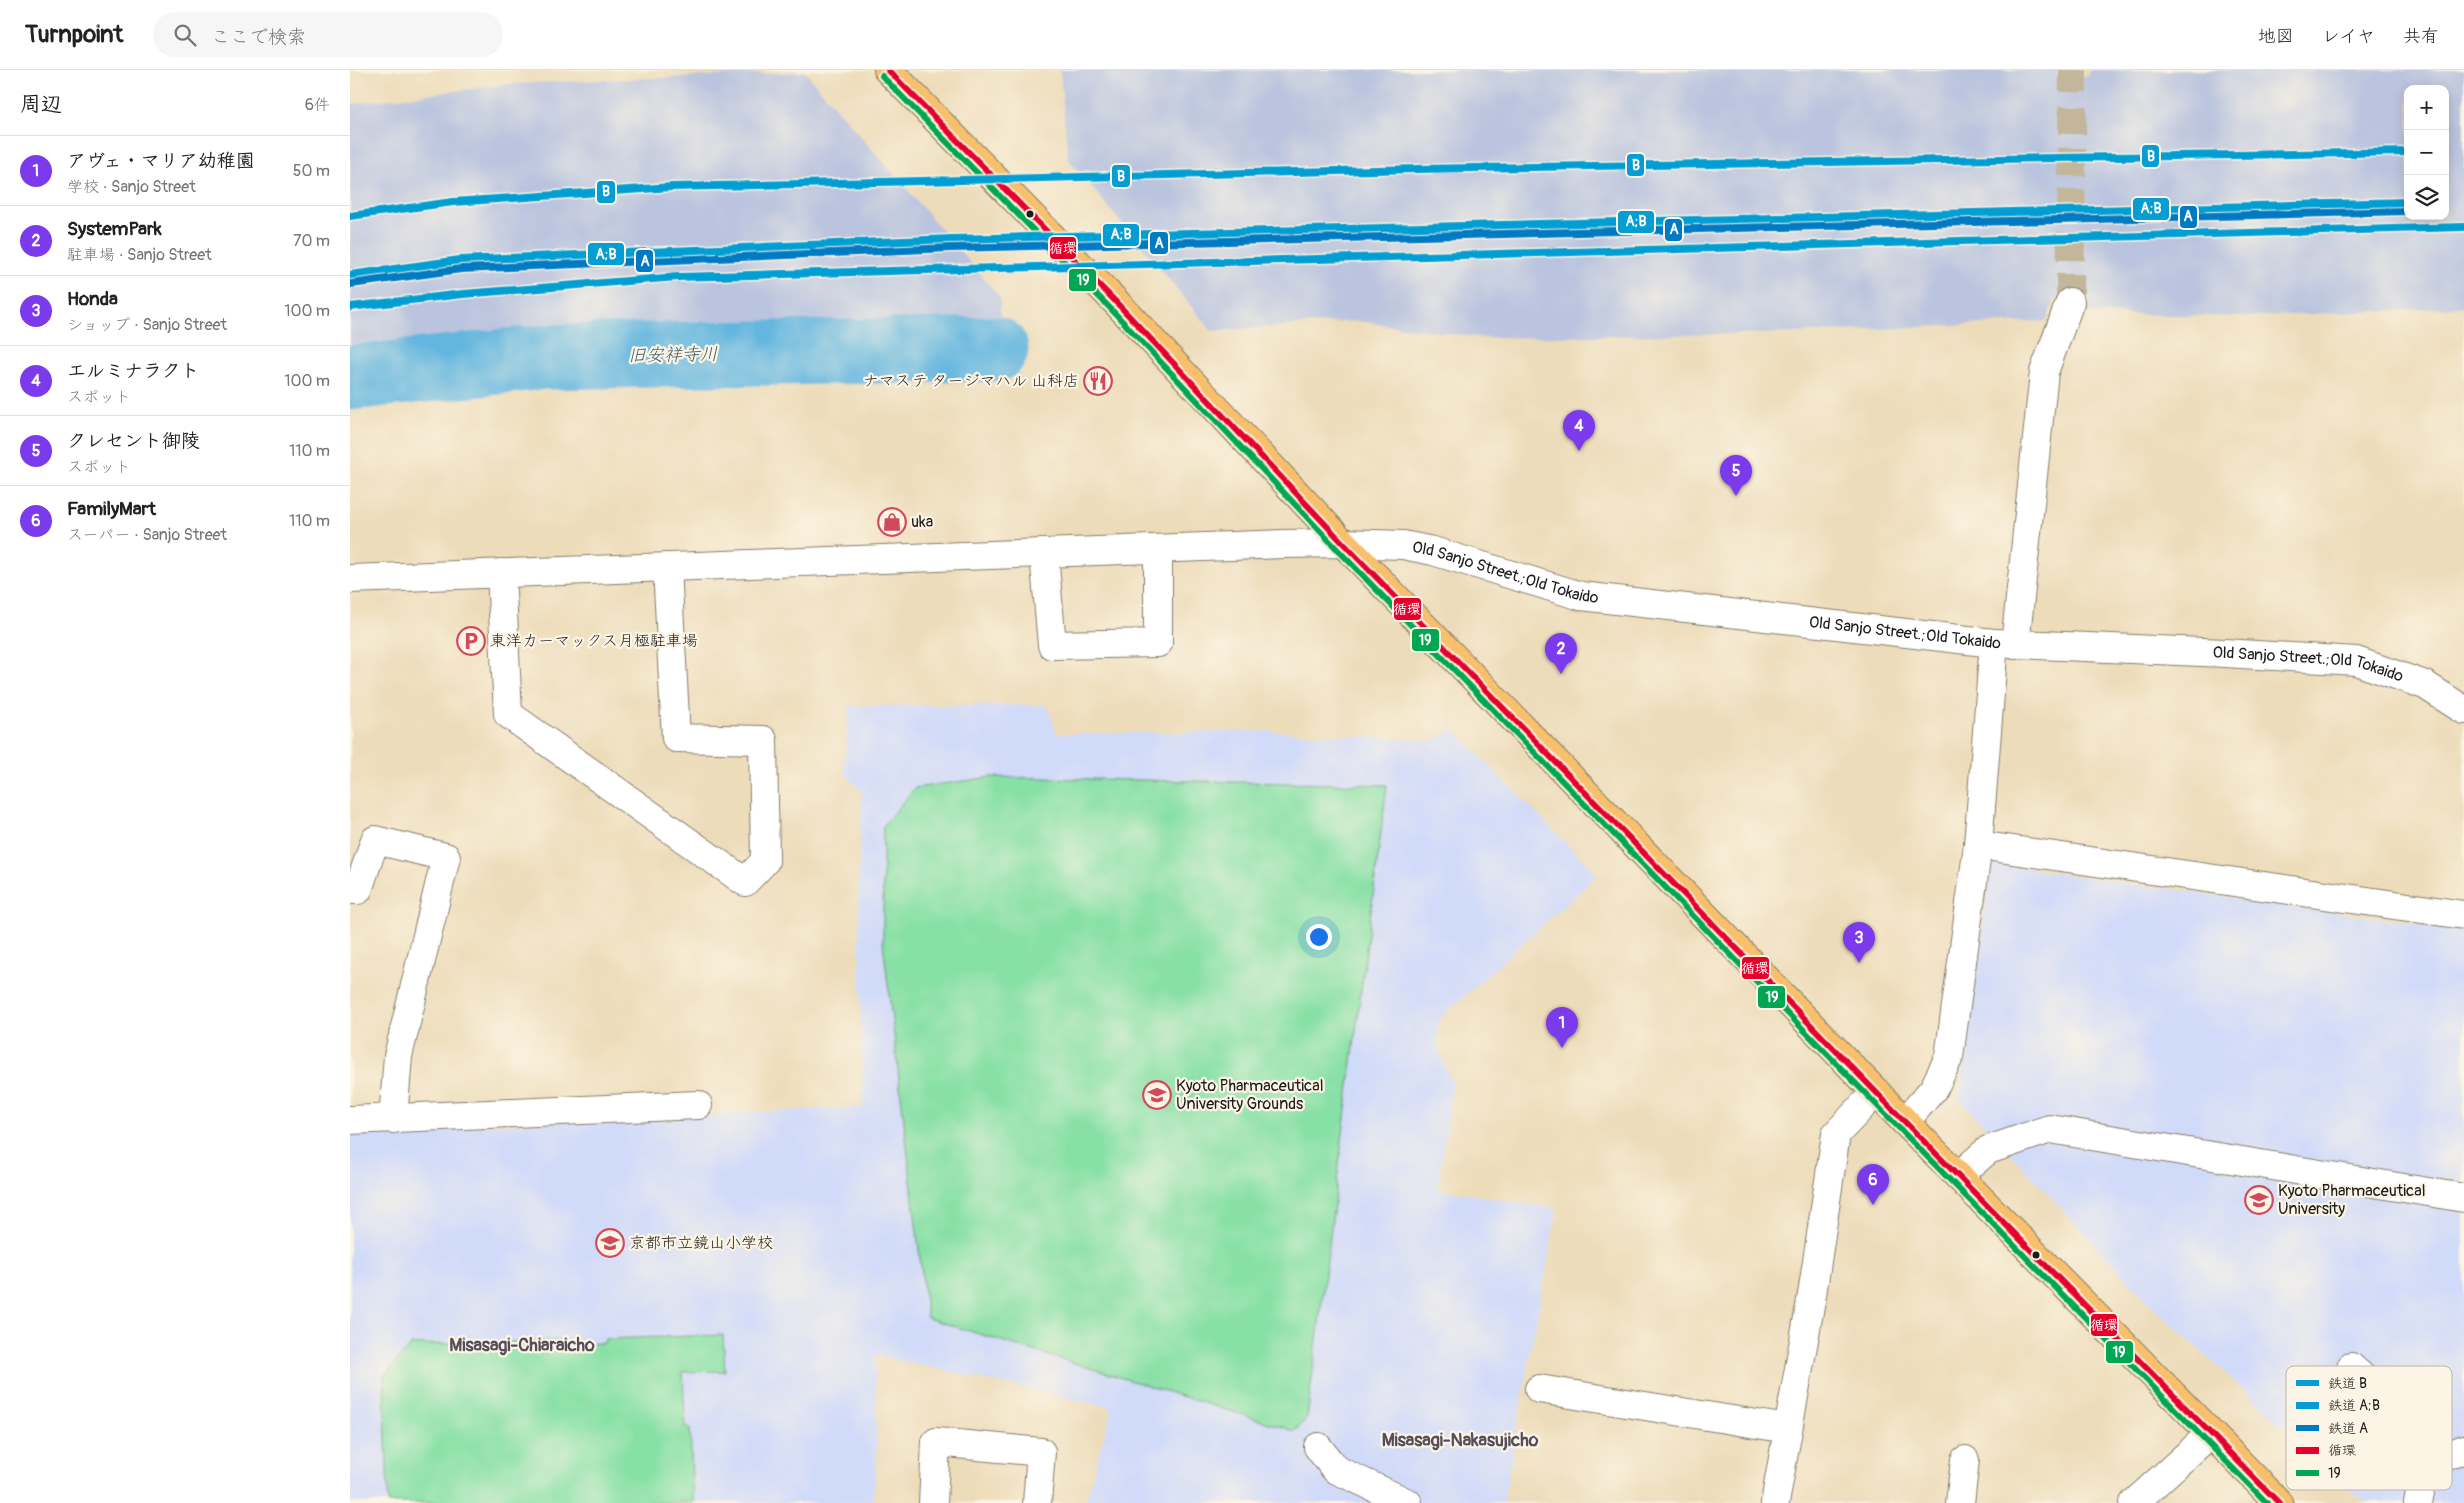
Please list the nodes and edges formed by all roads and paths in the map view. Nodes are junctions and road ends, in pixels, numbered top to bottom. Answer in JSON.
{"nodes":[{"id":1,"x":888,"y":70,"type":"edge"},
{"id":2,"x":2070,"y":302,"type":"tunnel mouth"},
{"id":3,"x":1343,"y":543,"type":"junction"},
{"id":4,"x":1158,"y":549,"type":"junction"},
{"id":5,"x":1044,"y":554,"type":"junction"},
{"id":6,"x":666,"y":567,"type":"junction"},
{"id":7,"x":501,"y":573,"type":"junction"},
{"id":8,"x":350,"y":579,"type":"edge"},
{"id":9,"x":2004,"y":644,"type":"junction"},
{"id":10,"x":2464,"y":710,"type":"edge"},
{"id":11,"x":1978,"y":844,"type":"junction"},
{"id":12,"x":350,"y":890,"type":"edge"},
{"id":13,"x":2464,"y":915,"type":"edge"},
{"id":14,"x":1876,"y":1092,"type":"junction"},
{"id":15,"x":698,"y":1105,"type":"dead end"},
{"id":16,"x":393,"y":1119,"type":"junction"},
{"id":17,"x":350,"y":1120,"type":"edge"},
{"id":18,"x":1905,"y":1122,"type":"junction"},
{"id":19,"x":1958,"y":1176,"type":"junction"},
{"id":20,"x":2464,"y":1198,"type":"edge"},
{"id":21,"x":1539,"y":1389,"type":"dead end"},
{"id":22,"x":1788,"y":1429,"type":"junction"},
{"id":23,"x":2210,"y":1434,"type":"junction"},
{"id":24,"x":1318,"y":1447,"type":"dead end"},
{"id":25,"x":2464,"y":1449,"type":"edge"},
{"id":26,"x":2452,"y":1454,"type":"edge"},
{"id":27,"x":1965,"y":1460,"type":"dead end"},
{"id":28,"x":2420,"y":1490,"type":"edge"},
{"id":29,"x":933,"y":1503,"type":"edge"},
{"id":30,"x":1037,"y":1503,"type":"edge"},
{"id":31,"x":1408,"y":1503,"type":"edge"},
{"id":32,"x":1775,"y":1503,"type":"edge"},
{"id":33,"x":1960,"y":1503,"type":"edge"},
{"id":34,"x":2134,"y":1503,"type":"edge"},
{"id":35,"x":2279,"y":1503,"type":"edge"},
{"id":36,"x":2418,"y":1503,"type":"edge"}],
"edges":[{"from":1,"to":3,"type":"main road"},
{"from":2,"to":9,"type":"street"},
{"from":3,"to":4,"type":"street","name":"Old Sanjo Street.;Old Tokaido"},
{"from":3,"to":9,"type":"street","name":"Old Sanjo Street.;Old Tokaido"},
{"from":3,"to":14,"type":"main road"},
{"from":4,"to":5,"type":"street","name":"Old Sanjo Street.;Old Tokaido"},
{"from":4,"to":5,"type":"street"},
{"from":5,"to":6,"type":"street","name":"Old Sanjo Street.;Old Tokaido"},
{"from":6,"to":7,"type":"street","name":"Old Sanjo Street.;Old Tokaido"},
{"from":6,"to":7,"type":"street"},
{"from":7,"to":8,"type":"street","name":"Old Sanjo Street.;Old Tokaido"},
{"from":9,"to":10,"type":"street","name":"Old Sanjo Street.;Old Tokaido"},
{"from":9,"to":11,"type":"street"},
{"from":11,"to":13,"type":"street"},
{"from":11,"to":18,"type":"street"},
{"from":12,"to":16,"type":"street"},
{"from":14,"to":18,"type":"main road"},
{"from":14,"to":22,"type":"street"},
{"from":15,"to":16,"type":"street"},
{"from":16,"to":17,"type":"street"},
{"from":18,"to":19,"type":"main road"},
{"from":19,"to":20,"type":"street"},
{"from":19,"to":23,"type":"main road"},
{"from":21,"to":22,"type":"street"},
{"from":22,"to":32,"type":"street"},
{"from":23,"to":34,"type":"street"},
{"from":23,"to":35,"type":"main road"},
{"from":24,"to":31,"type":"street"},
{"from":25,"to":26,"type":"street"},
{"from":27,"to":33,"type":"street"},
{"from":28,"to":36,"type":"street"},
{"from":29,"to":30,"type":"street"}]}
